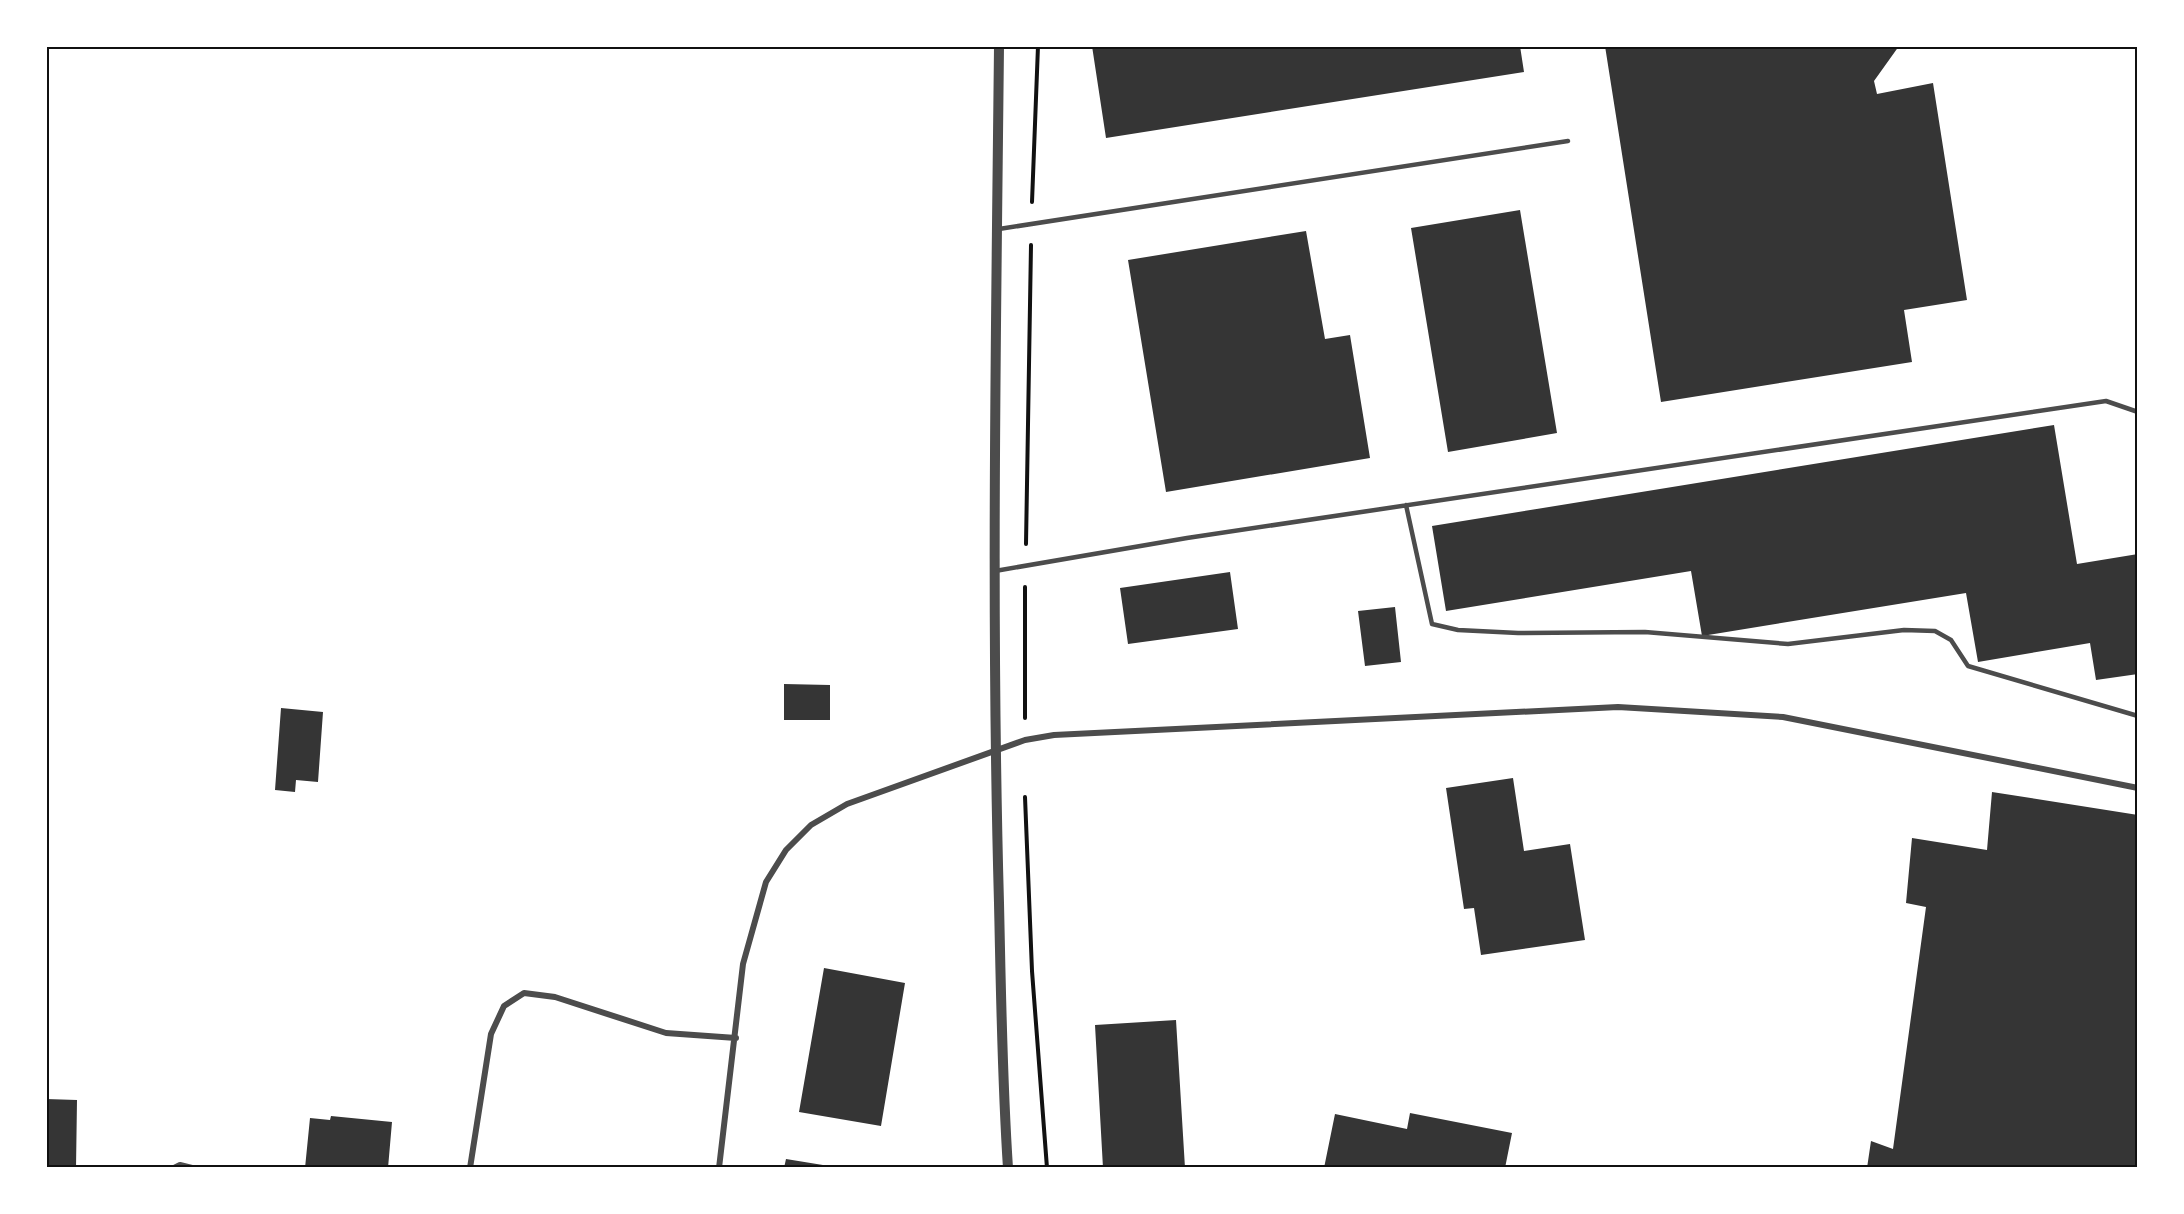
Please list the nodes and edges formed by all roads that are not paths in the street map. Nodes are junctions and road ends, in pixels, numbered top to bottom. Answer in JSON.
{"nodes":[{"id":1,"x":999,"y":46,"type":"edge"},
{"id":2,"x":1568,"y":141,"type":"dead end"},
{"id":3,"x":997,"y":229,"type":"junction"},
{"id":4,"x":2138,"y":412,"type":"edge"},
{"id":5,"x":1406,"y":505,"type":"junction"},
{"id":6,"x":993,"y":571,"type":"junction"},
{"id":7,"x":2138,"y":716,"type":"edge"},
{"id":8,"x":994,"y":753,"type":"junction"},
{"id":9,"x":2138,"y":788,"type":"edge"},
{"id":10,"x":736,"y":1038,"type":"junction"},
{"id":11,"x":174,"y":1167,"type":"edge"},
{"id":12,"x":192,"y":1167,"type":"edge"},
{"id":13,"x":470,"y":1167,"type":"edge"},
{"id":14,"x":719,"y":1167,"type":"edge"},
{"id":15,"x":1008,"y":1167,"type":"edge"}],
"edges":[{"from":1,"to":3,"type":"street"},
{"from":2,"to":3,"type":"lane"},
{"from":3,"to":6,"type":"street"},
{"from":4,"to":5,"type":"lane"},
{"from":5,"to":6,"type":"lane"},
{"from":5,"to":7,"type":"lane"},
{"from":6,"to":8,"type":"street"},
{"from":8,"to":9,"type":"street"},
{"from":8,"to":10,"type":"street"},
{"from":8,"to":15,"type":"street"},
{"from":10,"to":13,"type":"street"},
{"from":10,"to":14,"type":"street"},
{"from":11,"to":12,"type":"street"}]}
